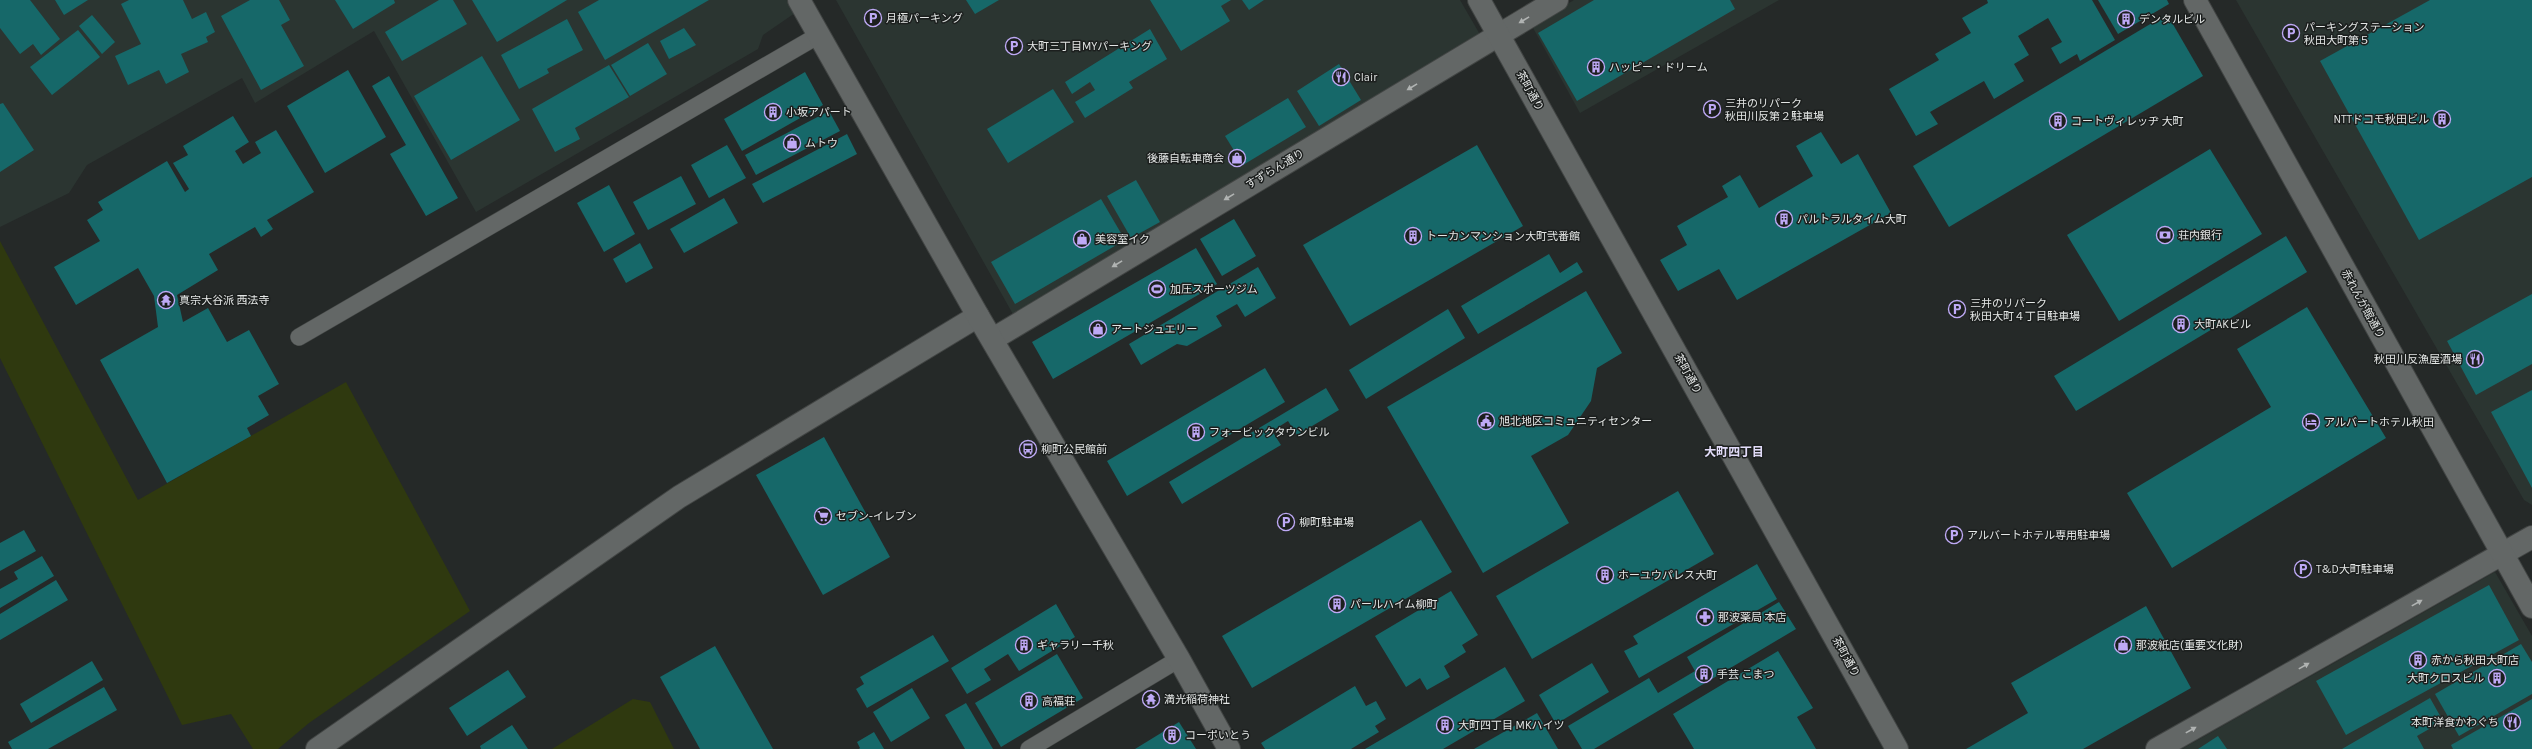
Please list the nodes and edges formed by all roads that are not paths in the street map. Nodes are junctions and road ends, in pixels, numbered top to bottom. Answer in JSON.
{"nodes":[{"id":1,"x":799,"y":0,"type":"edge"},
{"id":2,"x":1479,"y":0,"type":"edge"},
{"id":3,"x":1557,"y":0,"type":"edge"},
{"id":4,"x":2195,"y":0,"type":"edge"},
{"id":5,"x":819,"y":35,"type":"junction"},
{"id":6,"x":1499,"y":35,"type":"junction"},
{"id":7,"x":978,"y":316,"type":"junction"},
{"id":8,"x":299,"y":337,"type":"dead end"},
{"id":9,"x":993,"y":339,"type":"junction"},
{"id":10,"x":2532,"y":537,"type":"edge"},
{"id":11,"x":2502,"y":555,"type":"junction"},
{"id":12,"x":2532,"y":607,"type":"edge"},
{"id":13,"x":1179,"y":659,"type":"junction"},
{"id":14,"x":317,"y":749,"type":"edge"},
{"id":15,"x":1029,"y":749,"type":"edge"},
{"id":16,"x":1229,"y":749,"type":"edge"},
{"id":17,"x":1897,"y":749,"type":"edge"},
{"id":18,"x":2156,"y":749,"type":"edge"}],
"edges":[{"from":1,"to":5,"type":"street"},
{"from":2,"to":6,"type":"street","name":"茶町通り"},
{"from":3,"to":6,"type":"street","name":"すずらん通り","one_way":true},
{"from":4,"to":11,"type":"street","name":"赤れんが館通り"},
{"from":5,"to":7,"type":"street"},
{"from":5,"to":8,"type":"lane"},
{"from":6,"to":9,"type":"street","name":"すずらん通り","one_way":true},
{"from":6,"to":17,"type":"street","name":"茶町通り"},
{"from":7,"to":9,"type":"street"},
{"from":7,"to":14,"type":"street"},
{"from":9,"to":13,"type":"street"},
{"from":10,"to":11,"type":"street"},
{"from":11,"to":12,"type":"street","name":"赤れんが館通り"},
{"from":18,"to":11,"type":"street","one_way":true},
{"from":13,"to":15,"type":"lane"},
{"from":13,"to":16,"type":"street"}]}
